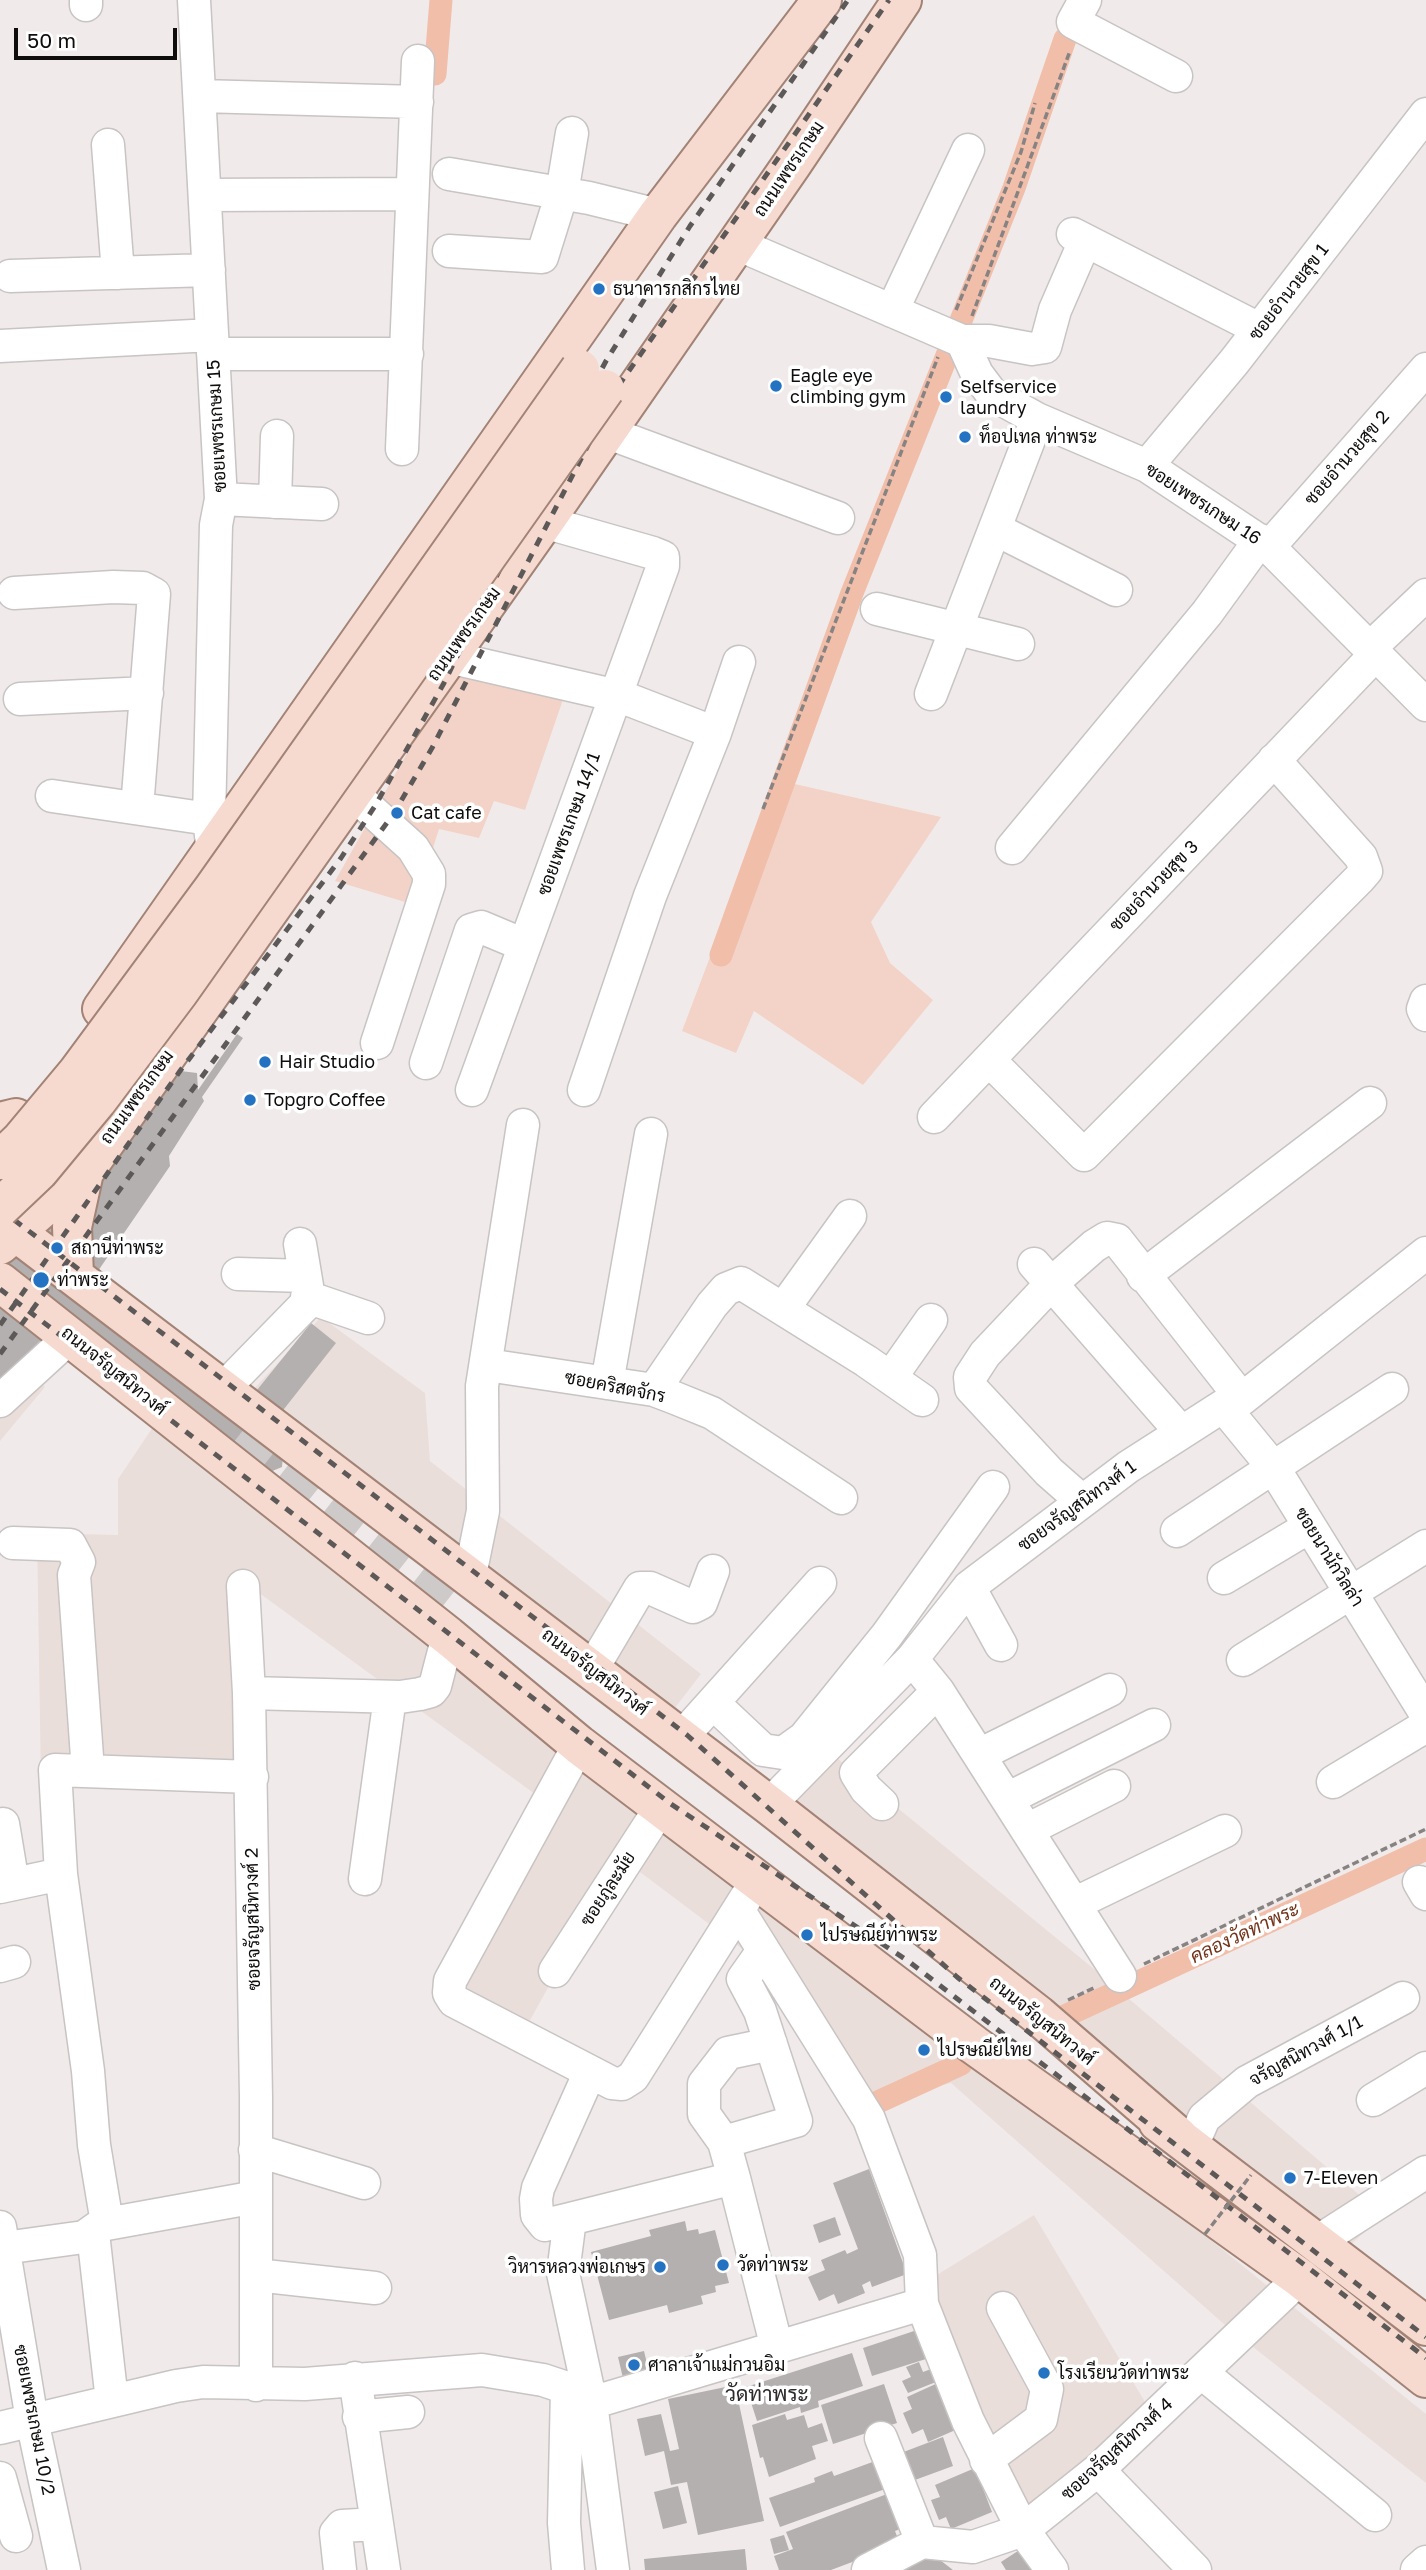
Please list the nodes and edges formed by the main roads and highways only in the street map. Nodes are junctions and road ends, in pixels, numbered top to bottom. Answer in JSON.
{"nodes":[{"id":1,"x":822,"y":0,"type":"edge"},
{"id":2,"x":834,"y":0,"type":"edge"},
{"id":3,"x":894,"y":0,"type":"edge"},
{"id":4,"x":902,"y":0,"type":"edge"},
{"id":5,"x":592,"y":379,"type":"junction"},
{"id":6,"x":271,"y":769,"type":"junction"},
{"id":7,"x":342,"y":805,"type":"junction"},
{"id":8,"x":5,"y":1125,"type":"edge"},
{"id":9,"x":0,"y":1160,"type":"edge"},
{"id":10,"x":84,"y":1172,"type":"junction"},
{"id":11,"x":4,"y":1227,"type":"edge"},
{"id":12,"x":74,"y":1275,"type":"junction"},
{"id":13,"x":0,"y":1282,"type":"edge"},
{"id":14,"x":18,"y":1307,"type":"edge"},
{"id":15,"x":413,"y":1534,"type":"junction"},
{"id":16,"x":376,"y":1582,"type":"junction"},
{"id":17,"x":452,"y":1602,"type":"junction"},
{"id":18,"x":1186,"y":2141,"type":"junction"},
{"id":19,"x":1160,"y":2176,"type":"junction"},
{"id":20,"x":1426,"y":2326,"type":"edge"},
{"id":21,"x":1426,"y":2378,"type":"edge"}],
"edges":[{"from":1,"to":6,"type":"main road"},
{"from":2,"to":5,"type":"main road","name":"ถนนเพชรเกษม"},
{"from":3,"to":5,"type":"main road","name":"ถนนเพชรเกษม"},
{"from":4,"to":7,"type":"main road","name":"ถนนเพชรเกษม"},
{"from":5,"to":9,"type":"main road","name":"ถนนเพชรเกษม","bridge":true},
{"from":5,"to":11,"type":"main road","name":"ถนนเพชรเกษม","bridge":true},
{"from":6,"to":7,"type":"main road"},
{"from":6,"to":8,"type":"main road"},
{"from":7,"to":10,"type":"main road","name":"ถนนเพชรเกษม"},
{"from":10,"to":11,"type":"main road","name":"ถนนเพชรเกษม"},
{"from":10,"to":12,"type":"main road"},
{"from":11,"to":12,"type":"main road","name":"ถนนจรัญสนิทวงศ์"},
{"from":12,"to":15,"type":"main road","name":"ถนนจรัญสนิทวงศ์"},
{"from":13,"to":14,"type":"main road","name":"ถนนจรัญสนิทวงศ์"},
{"from":14,"to":16,"type":"main road","name":"ถนนจรัญสนิทวงศ์"},
{"from":15,"to":16,"type":"main road"},
{"from":15,"to":17,"type":"main road","name":"ถนนจรัญสนิทวงศ์"},
{"from":16,"to":17,"type":"main road","name":"ถนนจรัญสนิทวงศ์"},
{"from":17,"to":18,"type":"main road","name":"ถนนจรัญสนิทวงศ์"},
{"from":17,"to":18,"type":"main road","name":"ถนนจรัญสนิทวงศ์"},
{"from":17,"to":19,"type":"main road","name":"ถนนจรัญสนิทวงศ์"},
{"from":17,"to":19,"type":"main road","name":"ถนนจรัญสนิทวงศ์"},
{"from":18,"to":20,"type":"main road","name":"ถนนจรัญสนิทวงศ์"},
{"from":19,"to":21,"type":"main road","name":"ถนนจรัญสนิทวงศ์"}]}
